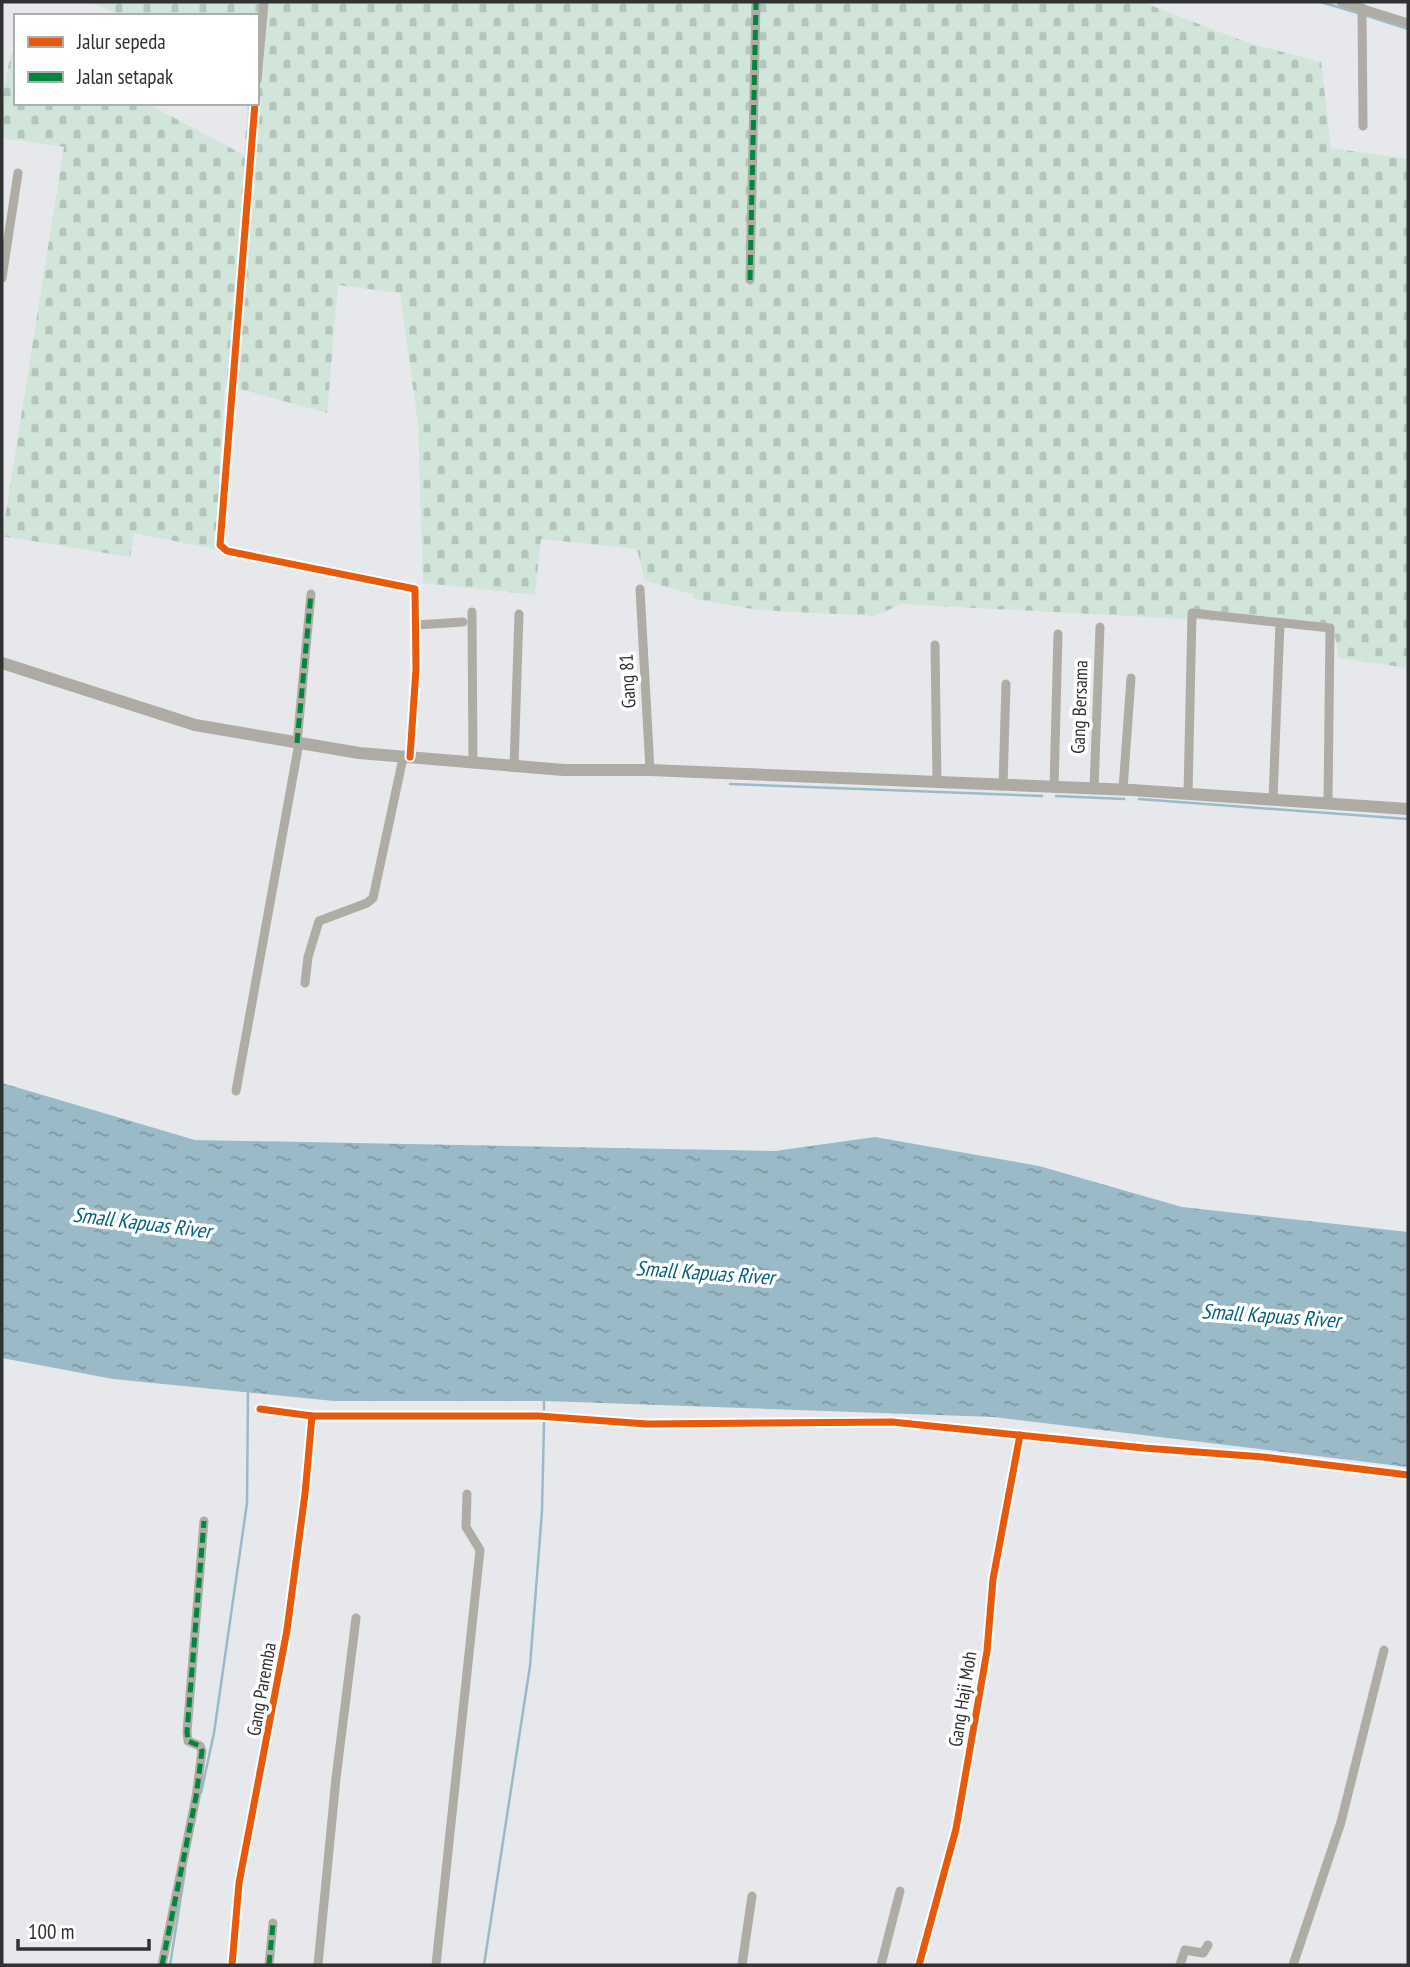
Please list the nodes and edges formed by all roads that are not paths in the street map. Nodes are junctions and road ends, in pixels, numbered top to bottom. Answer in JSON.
{"nodes":[{"id":1,"x":264,"y":2,"type":"edge"},
{"id":2,"x":756,"y":2,"type":"edge"},
{"id":3,"x":1341,"y":2,"type":"edge"},
{"id":4,"x":1362,"y":8,"type":"junction"},
{"id":5,"x":1408,"y":23,"type":"edge"},
{"id":6,"x":259,"y":58,"type":"edge"},
{"id":7,"x":255,"y":105,"type":"edge"},
{"id":8,"x":1363,"y":126,"type":"dead end"},
{"id":9,"x":18,"y":173,"type":"dead end"},
{"id":10,"x":2,"y":278,"type":"edge"},
{"id":11,"x":750,"y":280,"type":"dead end"},
{"id":12,"x":640,"y":589,"type":"dead end"},
{"id":13,"x":312,"y":594,"type":"dead end"},
{"id":14,"x":472,"y":612,"type":"dead end"},
{"id":15,"x":519,"y":614,"type":"dead end"},
{"id":16,"x":463,"y":622,"type":"dead end"},
{"id":17,"x":1280,"y":623,"type":"junction"},
{"id":18,"x":416,"y":625,"type":"junction"},
{"id":19,"x":1100,"y":627,"type":"dead end"},
{"id":20,"x":1058,"y":634,"type":"dead end"},
{"id":21,"x":936,"y":645,"type":"dead end"},
{"id":22,"x":2,"y":663,"type":"edge"},
{"id":23,"x":1131,"y":678,"type":"dead end"},
{"id":24,"x":1006,"y":684,"type":"dead end"},
{"id":25,"x":298,"y":743,"type":"junction"},
{"id":26,"x":407,"y":757,"type":"junction"},
{"id":27,"x":473,"y":764,"type":"junction"},
{"id":28,"x":514,"y":766,"type":"junction"},
{"id":29,"x":650,"y":770,"type":"junction"},
{"id":30,"x":937,"y":783,"type":"junction"},
{"id":31,"x":1003,"y":786,"type":"junction"},
{"id":32,"x":1054,"y":788,"type":"junction"},
{"id":33,"x":1094,"y":789,"type":"junction"},
{"id":34,"x":1123,"y":789,"type":"junction"},
{"id":35,"x":1188,"y":794,"type":"junction"},
{"id":36,"x":1273,"y":798,"type":"junction"},
{"id":37,"x":1328,"y":802,"type":"junction"},
{"id":38,"x":1408,"y":809,"type":"edge"},
{"id":39,"x":305,"y":983,"type":"dead end"},
{"id":40,"x":236,"y":1091,"type":"dead end"},
{"id":41,"x":260,"y":1409,"type":"dead end"},
{"id":42,"x":312,"y":1416,"type":"junction"},
{"id":43,"x":1020,"y":1435,"type":"junction"},
{"id":44,"x":1408,"y":1475,"type":"edge"},
{"id":45,"x":467,"y":1494,"type":"dead end"},
{"id":46,"x":204,"y":1521,"type":"dead end"},
{"id":47,"x":356,"y":1618,"type":"dead end"},
{"id":48,"x":1384,"y":1650,"type":"dead end"},
{"id":49,"x":900,"y":1891,"type":"dead end"},
{"id":50,"x":752,"y":1896,"type":"dead end"},
{"id":51,"x":273,"y":1923,"type":"dead end"},
{"id":52,"x":1208,"y":1945,"type":"dead end"},
{"id":53,"x":162,"y":1965,"type":"edge"},
{"id":54,"x":232,"y":1965,"type":"edge"},
{"id":55,"x":269,"y":1965,"type":"edge"},
{"id":56,"x":318,"y":1965,"type":"edge"},
{"id":57,"x":436,"y":1965,"type":"edge"},
{"id":58,"x":742,"y":1965,"type":"edge"},
{"id":59,"x":881,"y":1965,"type":"edge"},
{"id":60,"x":919,"y":1965,"type":"edge"},
{"id":61,"x":1180,"y":1965,"type":"edge"},
{"id":62,"x":1293,"y":1965,"type":"edge"}],
"edges":[{"from":1,"to":6,"type":"street"},
{"from":2,"to":11,"type":"street"},
{"from":3,"to":4,"type":"street"},
{"from":4,"to":5,"type":"street"},
{"from":4,"to":8,"type":"street"},
{"from":7,"to":18,"type":"street"},
{"from":9,"to":10,"type":"street"},
{"from":12,"to":29,"type":"street","name":"Gang 81"},
{"from":13,"to":25,"type":"street"},
{"from":14,"to":27,"type":"street"},
{"from":15,"to":28,"type":"street"},
{"from":16,"to":18,"type":"street"},
{"from":17,"to":35,"type":"street"},
{"from":17,"to":36,"type":"street"},
{"from":17,"to":37,"type":"street"},
{"from":18,"to":26,"type":"street"},
{"from":19,"to":33,"type":"street","name":"Gang Bersama"},
{"from":20,"to":32,"type":"street"},
{"from":21,"to":30,"type":"street"},
{"from":22,"to":25,"type":"main road"},
{"from":23,"to":34,"type":"street"},
{"from":24,"to":31,"type":"street"},
{"from":25,"to":26,"type":"main road"},
{"from":25,"to":40,"type":"street"},
{"from":26,"to":27,"type":"main road"},
{"from":26,"to":39,"type":"street"},
{"from":27,"to":28,"type":"main road"},
{"from":28,"to":29,"type":"main road"},
{"from":29,"to":30,"type":"main road"},
{"from":30,"to":31,"type":"main road"},
{"from":31,"to":32,"type":"main road"},
{"from":32,"to":33,"type":"main road"},
{"from":33,"to":34,"type":"main road"},
{"from":34,"to":35,"type":"main road"},
{"from":35,"to":36,"type":"main road"},
{"from":36,"to":37,"type":"main road"},
{"from":37,"to":38,"type":"main road"},
{"from":41,"to":42,"type":"street"},
{"from":42,"to":43,"type":"street"},
{"from":42,"to":54,"type":"street","name":"Gang Paremba"},
{"from":43,"to":44,"type":"street"},
{"from":43,"to":60,"type":"street","name":"Gang Haji Moh"},
{"from":45,"to":57,"type":"street"},
{"from":46,"to":53,"type":"street"},
{"from":47,"to":56,"type":"street"},
{"from":48,"to":62,"type":"street"},
{"from":49,"to":59,"type":"street"},
{"from":50,"to":58,"type":"street"},
{"from":51,"to":55,"type":"street"},
{"from":52,"to":61,"type":"street"}]}
